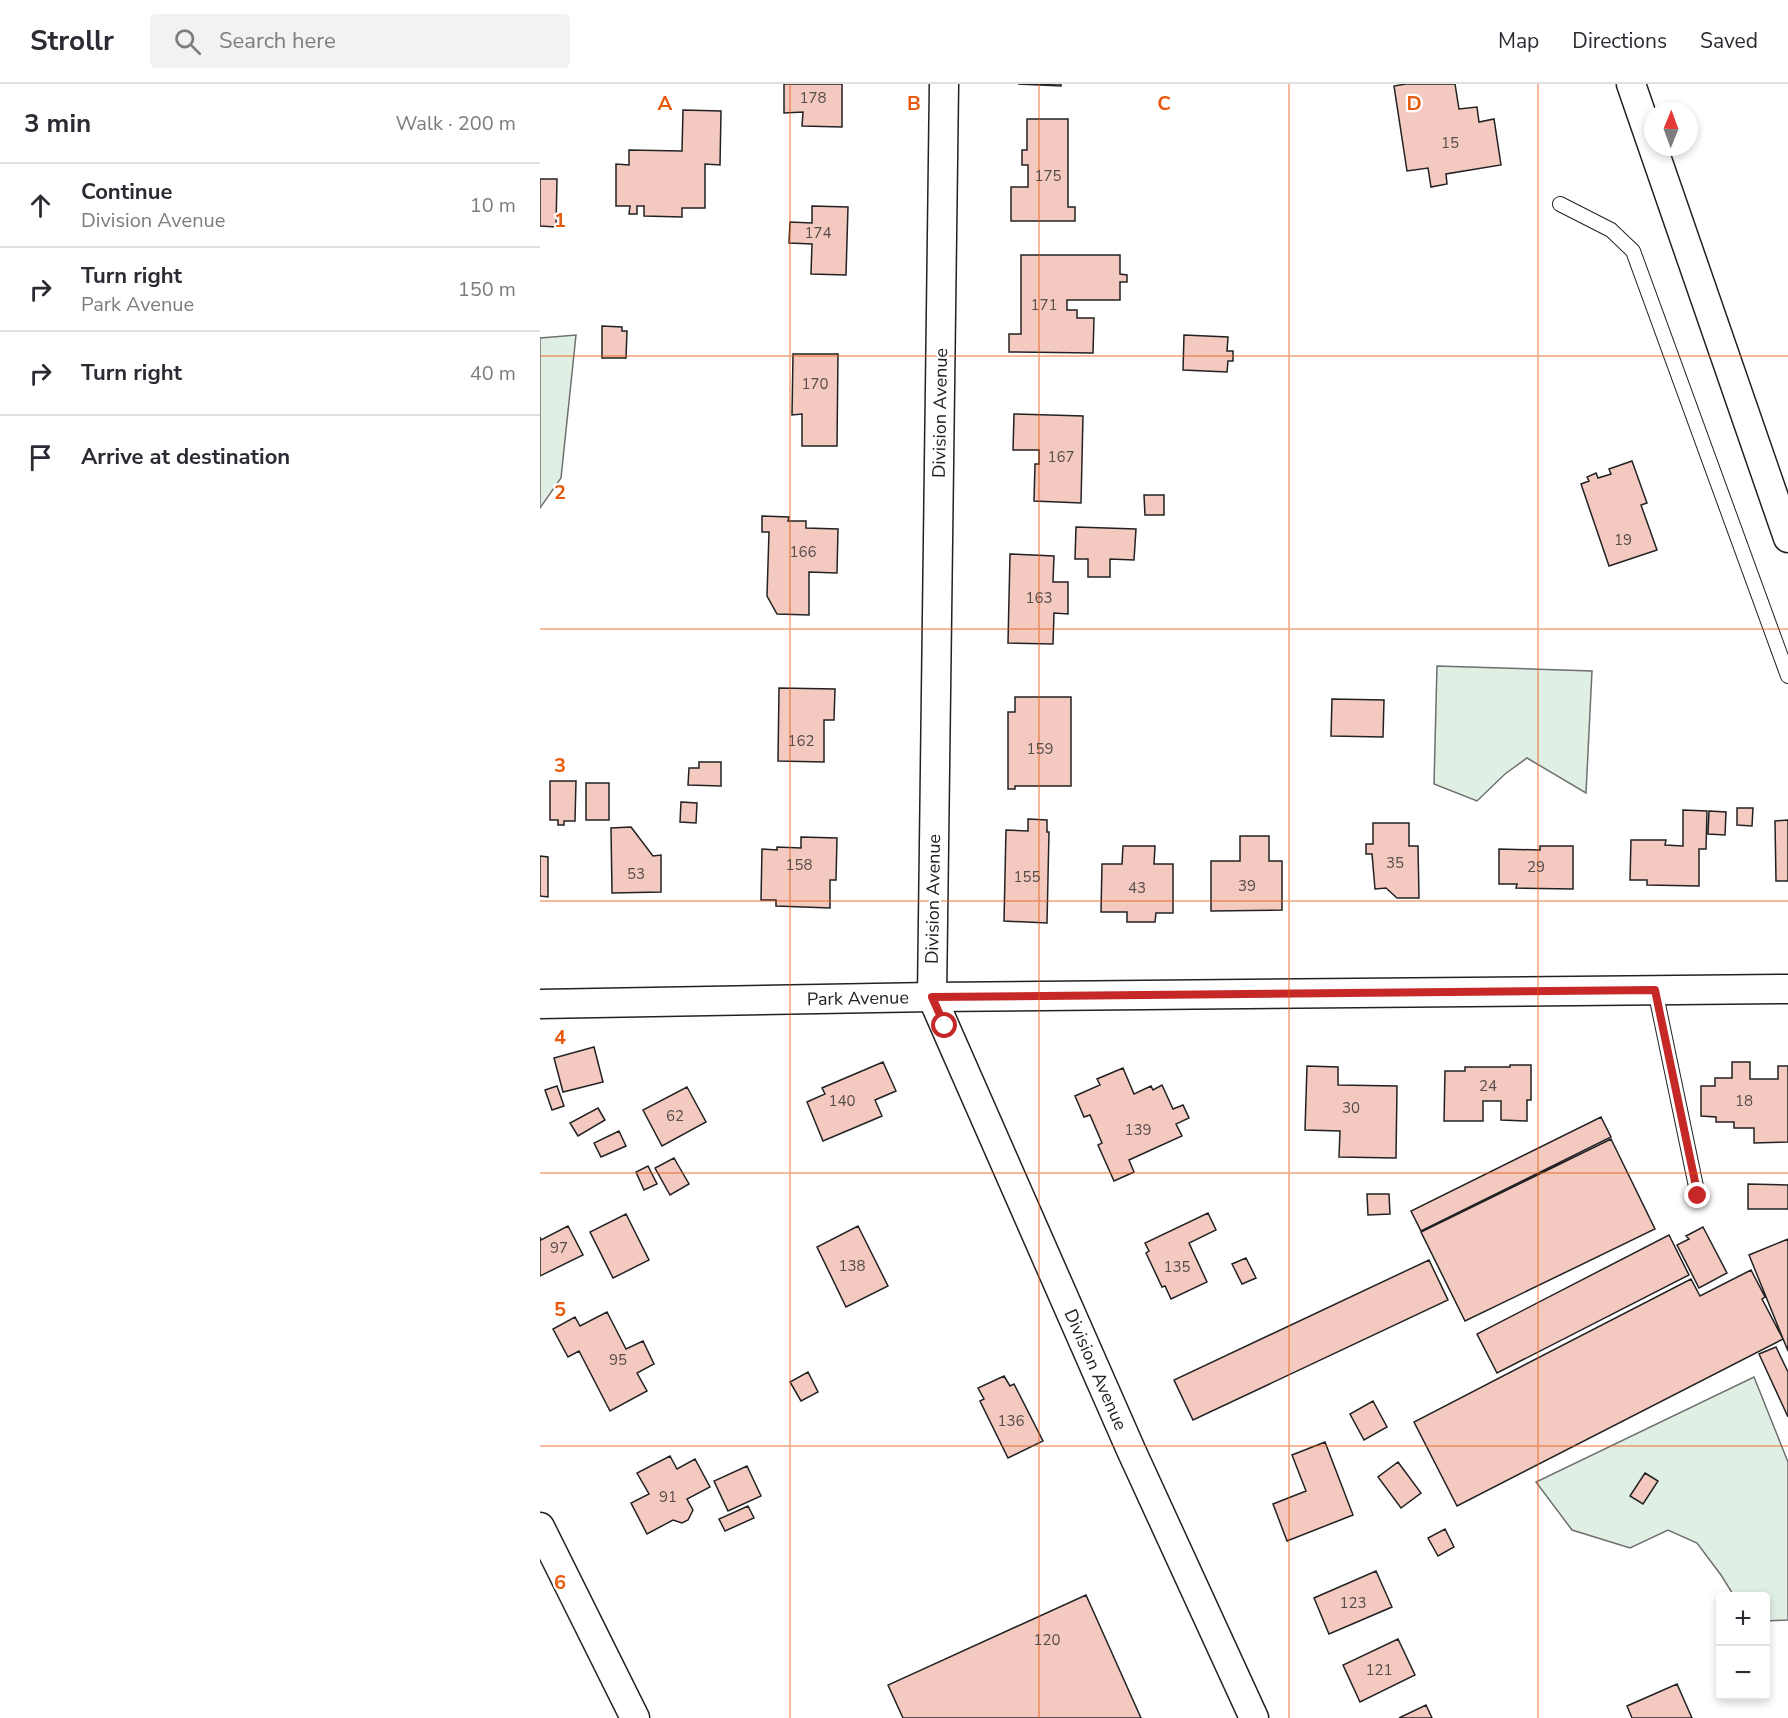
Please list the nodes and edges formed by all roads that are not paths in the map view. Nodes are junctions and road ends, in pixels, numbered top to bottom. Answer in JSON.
{"nodes":[{"id":1,"x":944,"y":84,"type":"edge"},
{"id":2,"x":1631,"y":84,"type":"edge"},
{"id":3,"x":1560,"y":204,"type":"dead end"},
{"id":4,"x":1788,"y":538,"type":"edge"},
{"id":5,"x":1788,"y":675,"type":"edge"},
{"id":6,"x":1788,"y":989,"type":"edge"},
{"id":7,"x":1655,"y":990,"type":"junction"},
{"id":8,"x":932,"y":997,"type":"junction"},
{"id":9,"x":540,"y":1004,"type":"edge"},
{"id":10,"x":1698,"y":1196,"type":"dead end"},
{"id":11,"x":540,"y":1527,"type":"edge"},
{"id":12,"x":1251,"y":1717,"type":"edge"},
{"id":13,"x":635,"y":1718,"type":"edge"}],
"edges":[{"from":1,"to":8,"type":"street","name":"Division Avenue"},
{"from":2,"to":4,"type":"street"},
{"from":3,"to":5,"type":"lane"},
{"from":6,"to":7,"type":"street","name":"Park Avenue"},
{"from":7,"to":8,"type":"street","name":"Park Avenue"},
{"from":7,"to":10,"type":"lane"},
{"from":8,"to":9,"type":"street","name":"Park Avenue"},
{"from":8,"to":12,"type":"street","name":"Division Avenue"},
{"from":11,"to":13,"type":"street"}]}
